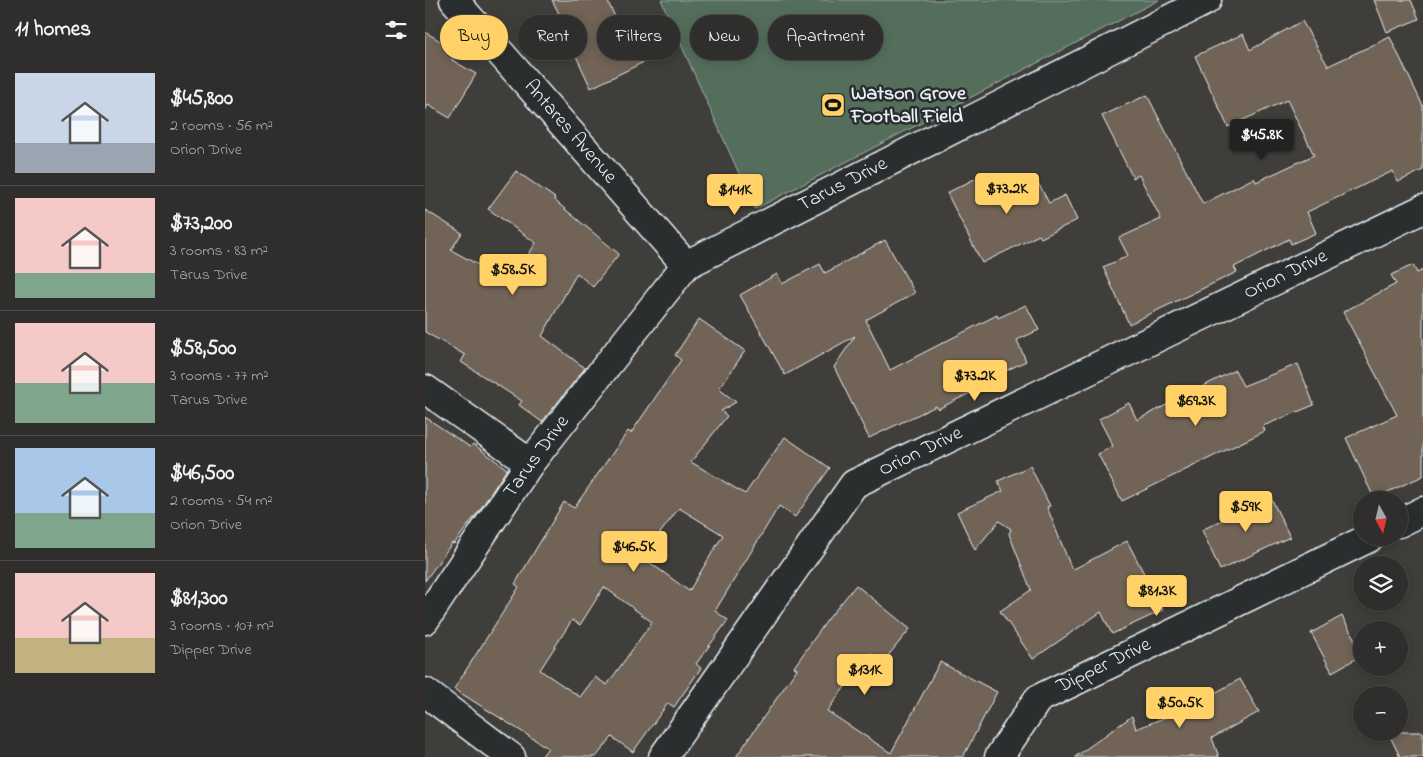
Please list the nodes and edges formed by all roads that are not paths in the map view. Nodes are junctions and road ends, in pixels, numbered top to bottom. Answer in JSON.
{"nodes":[{"id":1,"x":453,"y":0,"type":"edge"},
{"id":2,"x":1207,"y":0,"type":"edge"},
{"id":3,"x":1423,"y":208,"type":"edge"},
{"id":4,"x":686,"y":265,"type":"junction"},
{"id":5,"x":425,"y":389,"type":"edge"},
{"id":6,"x":530,"y":462,"type":"junction"},
{"id":7,"x":1423,"y":511,"type":"edge"},
{"id":8,"x":1408,"y":518,"type":"edge"},
{"id":9,"x":1353,"y":546,"type":"edge"},
{"id":10,"x":425,"y":620,"type":"edge"},
{"id":11,"x":425,"y":692,"type":"edge"},
{"id":12,"x":511,"y":757,"type":"edge"},
{"id":13,"x":663,"y":757,"type":"edge"},
{"id":14,"x":999,"y":757,"type":"edge"}],
"edges":[{"from":1,"to":4,"type":"street","name":"Antares Avenue"},
{"from":2,"to":4,"type":"street","name":"Tarus Drive"},
{"from":3,"to":13,"type":"street","name":"Orion Drive"},
{"from":4,"to":6,"type":"street","name":"Tarus Drive"},
{"from":5,"to":6,"type":"street"},
{"from":6,"to":10,"type":"street","name":"Tarus Drive"},
{"from":7,"to":8,"type":"street"},
{"from":9,"to":14,"type":"street","name":"Dipper Drive"},
{"from":11,"to":12,"type":"street"}]}
